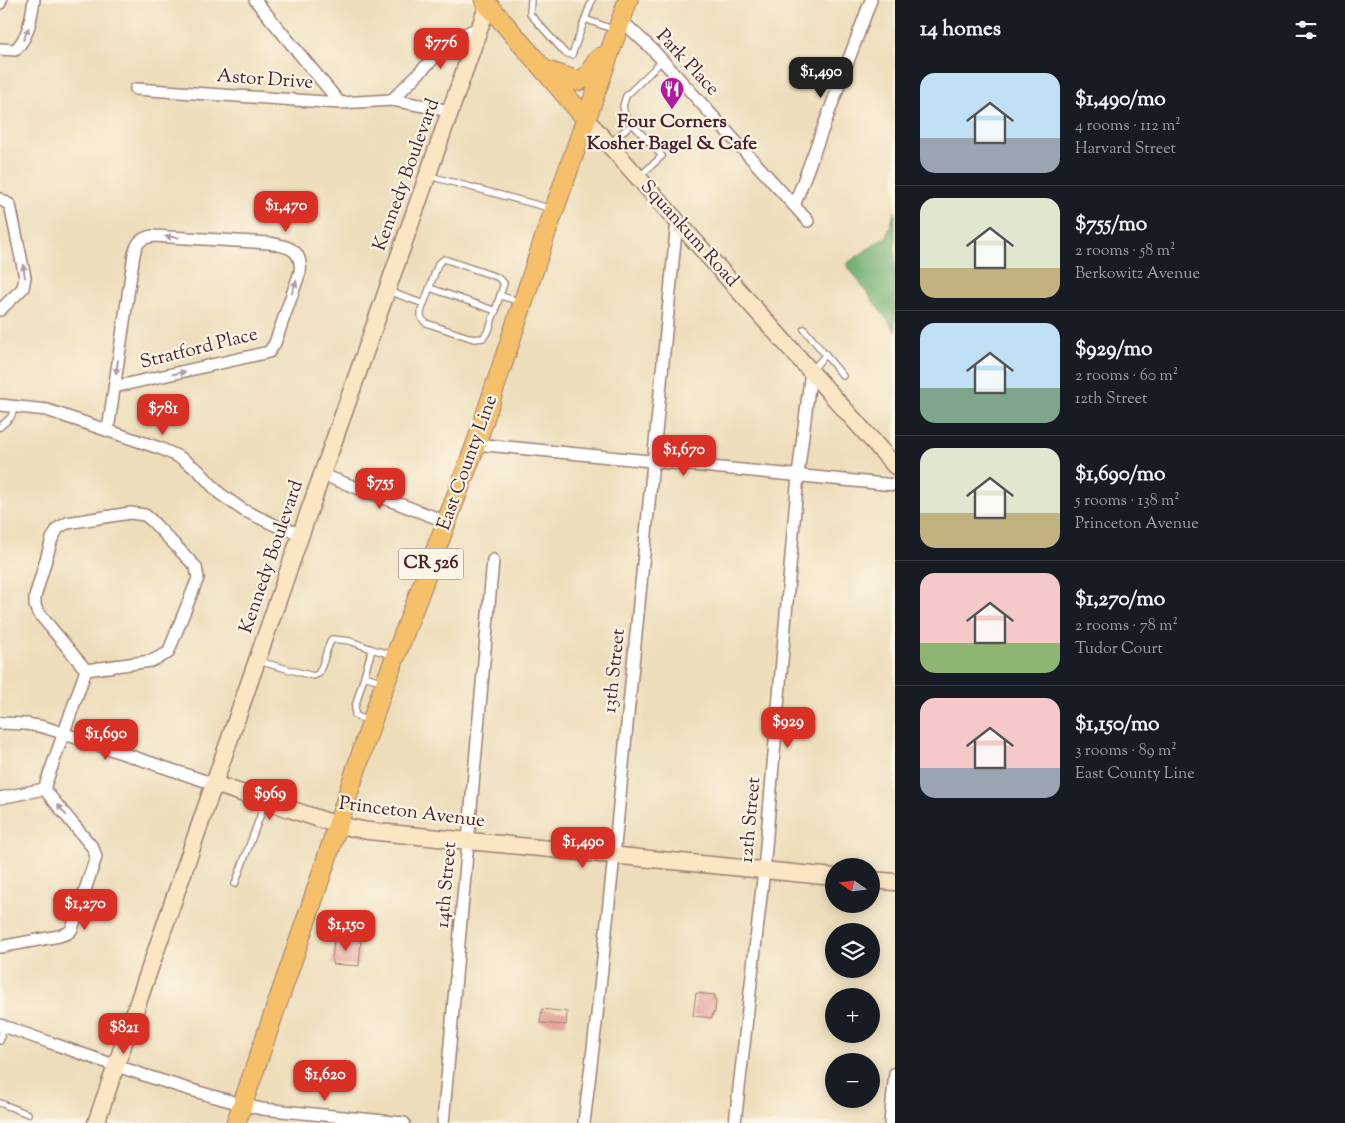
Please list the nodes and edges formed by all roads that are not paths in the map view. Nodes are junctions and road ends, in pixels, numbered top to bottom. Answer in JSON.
{"nodes":[{"id":1,"x":34,"y":0,"type":"edge"},
{"id":2,"x":255,"y":0,"type":"edge"},
{"id":3,"x":531,"y":0,"type":"edge"},
{"id":4,"x":592,"y":0,"type":"edge"},
{"id":5,"x":628,"y":0,"type":"edge"},
{"id":6,"x":871,"y":0,"type":"edge"},
{"id":7,"x":486,"y":2,"type":"edge"},
{"id":8,"x":585,"y":19,"type":"junction"},
{"id":9,"x":619,"y":25,"type":"junction"},
{"id":10,"x":480,"y":27,"type":"junction"},
{"id":11,"x":0,"y":49,"type":"edge"},
{"id":12,"x":610,"y":50,"type":"junction"},
{"id":13,"x":662,"y":61,"type":"junction"},
{"id":14,"x":544,"y":70,"type":"junction"},
{"id":15,"x":136,"y":89,"type":"dead end"},
{"id":16,"x":392,"y":100,"type":"junction"},
{"id":17,"x":340,"y":102,"type":"junction"},
{"id":18,"x":451,"y":111,"type":"junction"},
{"id":19,"x":586,"y":120,"type":"junction"},
{"id":20,"x":632,"y":124,"type":"junction"},
{"id":21,"x":609,"y":145,"type":"junction"},
{"id":22,"x":429,"y":176,"type":"junction"},
{"id":23,"x":638,"y":178,"type":"junction"},
{"id":24,"x":0,"y":199,"type":"edge"},
{"id":25,"x":794,"y":206,"type":"junction"},
{"id":26,"x":555,"y":209,"type":"junction"},
{"id":27,"x":808,"y":221,"type":"dead end"},
{"id":28,"x":677,"y":222,"type":"junction"},
{"id":29,"x":430,"y":288,"type":"junction"},
{"id":30,"x":387,"y":290,"type":"junction"},
{"id":31,"x":501,"y":296,"type":"junction"},
{"id":32,"x":523,"y":303,"type":"junction"},
{"id":33,"x":424,"y":304,"type":"junction"},
{"id":34,"x":0,"y":310,"type":"edge"},
{"id":35,"x":496,"y":311,"type":"junction"},
{"id":36,"x":804,"y":329,"type":"dead end"},
{"id":37,"x":826,"y":354,"type":"junction"},
{"id":38,"x":811,"y":371,"type":"junction"},
{"id":39,"x":843,"y":376,"type":"dead end"},
{"id":40,"x":114,"y":387,"type":"junction"},
{"id":41,"x":0,"y":405,"type":"edge"},
{"id":42,"x":15,"y":406,"type":"junction"},
{"id":43,"x":0,"y":427,"type":"edge"},
{"id":44,"x":108,"y":430,"type":"junction"},
{"id":45,"x":476,"y":444,"type":"junction"},
{"id":46,"x":652,"y":460,"type":"junction"},
{"id":47,"x":895,"y":466,"type":"edge"},
{"id":48,"x":322,"y":475,"type":"junction"},
{"id":49,"x":798,"y":475,"type":"junction"},
{"id":50,"x":895,"y":485,"type":"edge"},
{"id":51,"x":447,"y":522,"type":"junction"},
{"id":52,"x":301,"y":534,"type":"junction"},
{"id":53,"x":493,"y":560,"type":"dead end"},
{"id":54,"x":372,"y":648,"type":"junction"},
{"id":55,"x":396,"y":656,"type":"junction"},
{"id":56,"x":257,"y":661,"type":"junction"},
{"id":57,"x":86,"y":670,"type":"junction"},
{"id":58,"x":364,"y":676,"type":"junction"},
{"id":59,"x":386,"y":683,"type":"junction"},
{"id":60,"x":0,"y":723,"type":"edge"},
{"id":61,"x":372,"y":723,"type":"junction"},
{"id":62,"x":63,"y":733,"type":"junction"},
{"id":63,"x":214,"y":784,"type":"junction"},
{"id":64,"x":44,"y":789,"type":"junction"},
{"id":65,"x":0,"y":798,"type":"edge"},
{"id":66,"x":265,"y":803,"type":"junction"},
{"id":67,"x":338,"y":826,"type":"junction"},
{"id":68,"x":468,"y":841,"type":"junction"},
{"id":69,"x":614,"y":856,"type":"junction"},
{"id":70,"x":764,"y":870,"type":"junction"},
{"id":71,"x":825,"y":876,"type":"edge"},
{"id":72,"x":880,"y":881,"type":"edge"},
{"id":73,"x":895,"y":882,"type":"edge"},
{"id":74,"x":235,"y":884,"type":"dead end"},
{"id":75,"x":0,"y":947,"type":"edge"},
{"id":76,"x":1,"y":1026,"type":"edge"},
{"id":77,"x":0,"y":1041,"type":"edge"},
{"id":78,"x":117,"y":1066,"type":"junction"},
{"id":79,"x":895,"y":1073,"type":"edge"},
{"id":80,"x":0,"y":1103,"type":"edge"},
{"id":81,"x":242,"y":1105,"type":"junction"},
{"id":82,"x":28,"y":1114,"type":"dead end"},
{"id":83,"x":96,"y":1123,"type":"edge"},
{"id":84,"x":236,"y":1123,"type":"edge"},
{"id":85,"x":404,"y":1123,"type":"edge"},
{"id":86,"x":442,"y":1123,"type":"edge"},
{"id":87,"x":584,"y":1123,"type":"edge"},
{"id":88,"x":735,"y":1123,"type":"edge"},
{"id":89,"x":890,"y":1123,"type":"edge"}],
"edges":[{"from":11,"to":1,"type":"street","one_way":true},
{"from":2,"to":17,"type":"street"},
{"from":3,"to":8,"type":"lane"},
{"from":4,"to":8,"type":"lane"},
{"from":5,"to":9,"type":"main road","name":"East County Line","number":"CR 526"},
{"from":6,"to":25,"type":"street"},
{"from":7,"to":10,"type":"street","name":"Kennedy Boulevard"},
{"from":7,"to":14,"type":"main road","name":"Squankum Road"},
{"from":8,"to":9,"type":"lane"},
{"from":9,"to":12,"type":"main road","name":"East County Line","number":"CR 526"},
{"from":9,"to":13,"type":"street","name":"Park Place"},
{"from":10,"to":16,"type":"street"},
{"from":10,"to":18,"type":"street","name":"Kennedy Boulevard"},
{"from":12,"to":14,"type":"main road"},
{"from":12,"to":19,"type":"main road","name":"East County Line","number":"CR 526"},
{"from":13,"to":20,"type":"lane"},
{"from":13,"to":25,"type":"street","name":"Park Place"},
{"from":14,"to":19,"type":"main road","name":"Squankum Road"},
{"from":15,"to":17,"type":"street","name":"Astor Drive"},
{"from":16,"to":17,"type":"street","name":"Astor Drive"},
{"from":16,"to":18,"type":"street","name":"Astor Drive"},
{"from":18,"to":22,"type":"street","name":"Kennedy Boulevard"},
{"from":19,"to":21,"type":"street","name":"Squankum Road"},
{"from":19,"to":26,"type":"main road","name":"East County Line","number":"CR 526"},
{"from":20,"to":21,"type":"lane"},
{"from":20,"to":23,"type":"lane"},
{"from":21,"to":23,"type":"street","name":"Squankum Road"},
{"from":22,"to":26,"type":"lane"},
{"from":22,"to":30,"type":"street","name":"Kennedy Boulevard"},
{"from":23,"to":28,"type":"street","name":"Squankum Road"},
{"from":34,"to":24,"type":"street","one_way":true},
{"from":25,"to":27,"type":"street","name":"Park Place"},
{"from":26,"to":32,"type":"main road","name":"East County Line","number":"CR 526"},
{"from":28,"to":38,"type":"street","name":"Squankum Road"},
{"from":28,"to":46,"type":"street","name":"13th Street"},
{"from":29,"to":31,"type":"lane"},
{"from":29,"to":33,"type":"lane"},
{"from":29,"to":35,"type":"lane"},
{"from":30,"to":33,"type":"lane"},
{"from":30,"to":48,"type":"street","name":"Kennedy Boulevard"},
{"from":31,"to":32,"type":"lane"},
{"from":31,"to":35,"type":"lane"},
{"from":32,"to":45,"type":"main road","name":"East County Line","number":"CR 526"},
{"from":33,"to":35,"type":"lane"},
{"from":36,"to":37,"type":"lane"},
{"from":37,"to":38,"type":"lane"},
{"from":37,"to":39,"type":"lane"},
{"from":38,"to":47,"type":"street","name":"Squankum Road"},
{"from":38,"to":49,"type":"street","name":"12th Street"},
{"from":40,"to":40,"type":"street","name":"Stratford Place","one_way":true},
{"from":40,"to":44,"type":"street","name":"Stratford Place"},
{"from":41,"to":42,"type":"street"},
{"from":42,"to":43,"type":"lane"},
{"from":42,"to":44,"type":"street"},
{"from":44,"to":52,"type":"street"},
{"from":45,"to":46,"type":"street"},
{"from":45,"to":51,"type":"main road","name":"East County Line","number":"CR 526"},
{"from":46,"to":49,"type":"street"},
{"from":46,"to":69,"type":"street","name":"13th Street"},
{"from":48,"to":51,"type":"street"},
{"from":48,"to":52,"type":"street","name":"Kennedy Boulevard"},
{"from":49,"to":50,"type":"street"},
{"from":49,"to":70,"type":"street","name":"12th Street"},
{"from":51,"to":55,"type":"main road","name":"East County Line","number":"CR 526"},
{"from":52,"to":56,"type":"street","name":"Kennedy Boulevard"},
{"from":53,"to":68,"type":"street","name":"14th Street"},
{"from":54,"to":55,"type":"lane"},
{"from":54,"to":56,"type":"lane"},
{"from":54,"to":58,"type":"lane"},
{"from":55,"to":59,"type":"main road","name":"East County Line","number":"CR 526"},
{"from":56,"to":63,"type":"street","name":"Kennedy Boulevard"},
{"from":57,"to":57,"type":"street"},
{"from":57,"to":62,"type":"street"},
{"from":58,"to":59,"type":"lane"},
{"from":58,"to":61,"type":"lane"},
{"from":59,"to":61,"type":"main road","name":"East County Line","number":"CR 526"},
{"from":60,"to":62,"type":"street","name":"Princeton Avenue"},
{"from":61,"to":67,"type":"main road","name":"East County Line","number":"CR 526"},
{"from":62,"to":63,"type":"street","name":"Princeton Avenue"},
{"from":62,"to":64,"type":"street"},
{"from":63,"to":66,"type":"street","name":"Princeton Avenue"},
{"from":63,"to":78,"type":"street","name":"Kennedy Boulevard"},
{"from":64,"to":65,"type":"street"},
{"from":75,"to":64,"type":"street","one_way":true},
{"from":66,"to":67,"type":"street","name":"Princeton Avenue"},
{"from":66,"to":74,"type":"lane"},
{"from":67,"to":68,"type":"street","name":"Princeton Avenue"},
{"from":67,"to":81,"type":"main road","name":"East County Line","number":"CR 526"},
{"from":68,"to":69,"type":"street","name":"Princeton Avenue"},
{"from":68,"to":86,"type":"street","name":"14th Street"},
{"from":69,"to":70,"type":"street","name":"Princeton Avenue"},
{"from":69,"to":87,"type":"street","name":"13th Street"},
{"from":70,"to":71,"type":"street","name":"Princeton Avenue"},
{"from":70,"to":88,"type":"street","name":"12th Street"},
{"from":72,"to":73,"type":"street"},
{"from":76,"to":77,"type":"lane"},
{"from":76,"to":78,"type":"street"},
{"from":78,"to":81,"type":"street"},
{"from":78,"to":83,"type":"street","name":"Kennedy Boulevard"},
{"from":79,"to":89,"type":"street"},
{"from":80,"to":82,"type":"lane"},
{"from":81,"to":84,"type":"main road","name":"East County Line","number":"CR 526"},
{"from":81,"to":85,"type":"street"}]}
